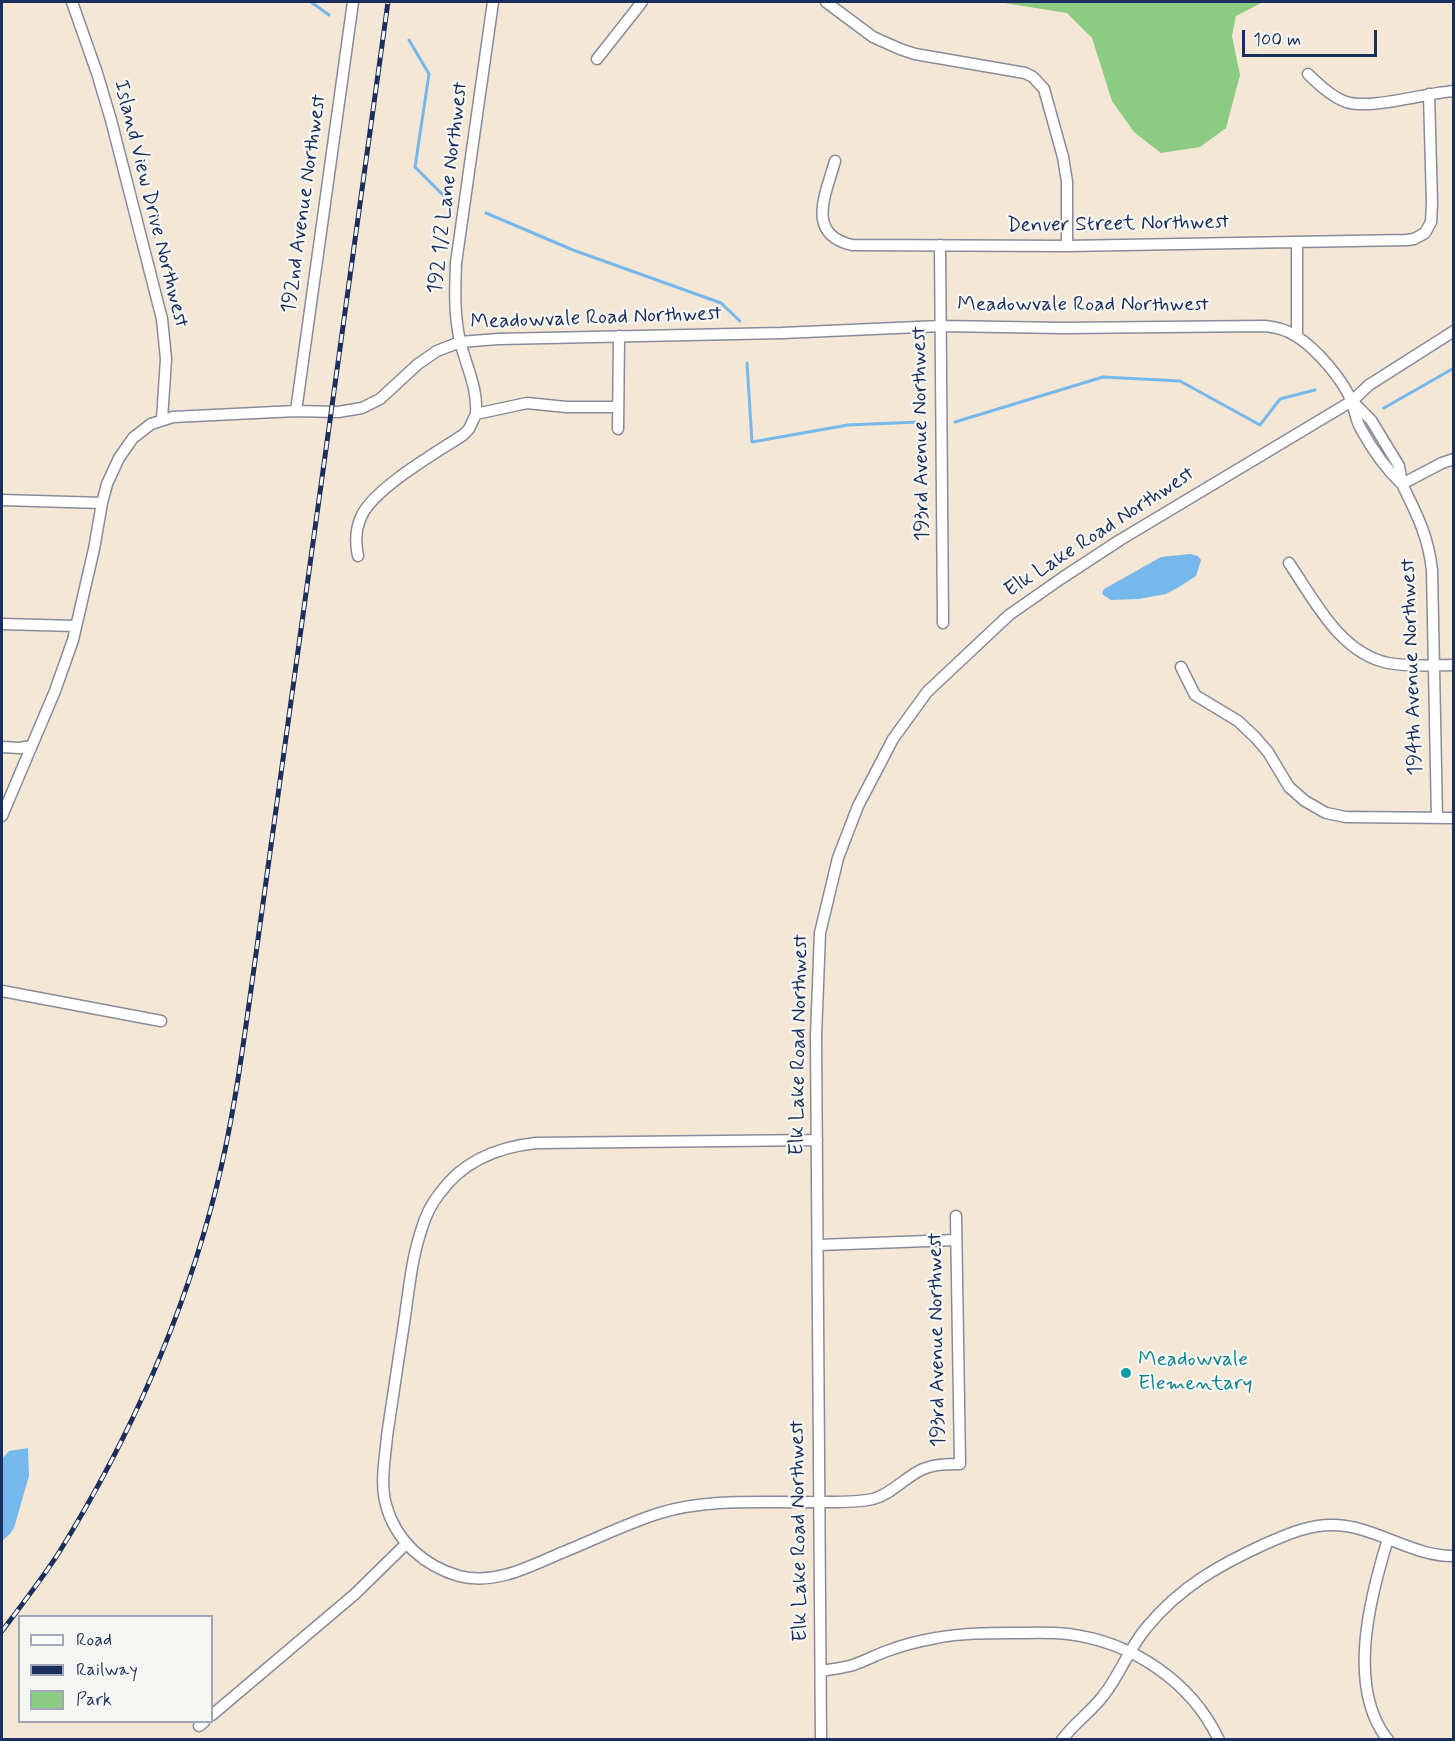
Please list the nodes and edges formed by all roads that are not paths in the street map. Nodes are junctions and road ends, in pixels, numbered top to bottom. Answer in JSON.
{"nodes":[{"id":1,"x":72,"y":2,"type":"edge"},
{"id":2,"x":353,"y":2,"type":"edge"},
{"id":3,"x":493,"y":2,"type":"edge"},
{"id":4,"x":642,"y":2,"type":"edge"},
{"id":5,"x":826,"y":2,"type":"edge"},
{"id":6,"x":597,"y":59,"type":"dead end"},
{"id":7,"x":1308,"y":74,"type":"dead end"},
{"id":8,"x":1454,"y":91,"type":"edge"},
{"id":9,"x":1429,"y":94,"type":"junction"},
{"id":10,"x":836,"y":162,"type":"dead end"},
{"id":11,"x":1297,"y":242,"type":"junction"},
{"id":12,"x":940,"y":245,"type":"junction"},
{"id":13,"x":1067,"y":246,"type":"junction"},
{"id":14,"x":941,"y":326,"type":"junction"},
{"id":15,"x":1454,"y":331,"type":"edge"},
{"id":16,"x":619,"y":336,"type":"junction"},
{"id":17,"x":1297,"y":336,"type":"junction"},
{"id":18,"x":460,"y":342,"type":"junction"},
{"id":19,"x":1352,"y":401,"type":"junction"},
{"id":20,"x":618,"y":407,"type":"junction"},
{"id":21,"x":296,"y":411,"type":"junction"},
{"id":22,"x":476,"y":414,"type":"junction"},
{"id":23,"x":162,"y":419,"type":"junction"},
{"id":24,"x":618,"y":429,"type":"dead end"},
{"id":25,"x":1454,"y":459,"type":"edge"},
{"id":26,"x":1402,"y":484,"type":"junction"},
{"id":27,"x":2,"y":500,"type":"edge"},
{"id":28,"x":102,"y":503,"type":"junction"},
{"id":29,"x":358,"y":556,"type":"dead end"},
{"id":30,"x":1289,"y":563,"type":"dead end"},
{"id":31,"x":943,"y":623,"type":"dead end"},
{"id":32,"x":2,"y":624,"type":"edge"},
{"id":33,"x":76,"y":626,"type":"junction"},
{"id":34,"x":1434,"y":665,"type":"junction"},
{"id":35,"x":1454,"y":665,"type":"edge"},
{"id":36,"x":1181,"y":667,"type":"dead end"},
{"id":37,"x":31,"y":746,"type":"junction"},
{"id":38,"x":2,"y":747,"type":"edge"},
{"id":39,"x":2,"y":816,"type":"edge"},
{"id":40,"x":1437,"y":818,"type":"junction"},
{"id":41,"x":1454,"y":818,"type":"edge"},
{"id":42,"x":2,"y":991,"type":"edge"},
{"id":43,"x":161,"y":1021,"type":"dead end"},
{"id":44,"x":817,"y":1140,"type":"junction"},
{"id":45,"x":956,"y":1216,"type":"dead end"},
{"id":46,"x":956,"y":1240,"type":"junction"},
{"id":47,"x":818,"y":1245,"type":"junction"},
{"id":48,"x":819,"y":1502,"type":"junction"},
{"id":49,"x":1388,"y":1539,"type":"junction"},
{"id":50,"x":406,"y":1544,"type":"junction"},
{"id":51,"x":1454,"y":1556,"type":"edge"},
{"id":52,"x":1130,"y":1651,"type":"junction"},
{"id":53,"x":822,"y":1671,"type":"junction"},
{"id":54,"x":213,"y":1714,"type":"edge"},
{"id":55,"x":821,"y":1740,"type":"edge"},
{"id":56,"x":1062,"y":1740,"type":"edge"},
{"id":57,"x":1219,"y":1740,"type":"edge"},
{"id":58,"x":1388,"y":1740,"type":"edge"}],
"edges":[{"from":1,"to":23,"type":"street","name":"Island View Drive Northwest"},
{"from":2,"to":21,"type":"street","name":"192nd Avenue Northwest"},
{"from":3,"to":18,"type":"street","name":"192 1/2 Lane Northwest"},
{"from":4,"to":6,"type":"street"},
{"from":5,"to":13,"type":"street"},
{"from":7,"to":9,"type":"street"},
{"from":8,"to":9,"type":"street"},
{"from":9,"to":11,"type":"street","name":"Denver Street Northwest"},
{"from":10,"to":12,"type":"street","name":"Denver Street Northwest"},
{"from":11,"to":13,"type":"street","name":"Denver Street Northwest"},
{"from":11,"to":17,"type":"street"},
{"from":12,"to":13,"type":"street","name":"Denver Street Northwest"},
{"from":12,"to":14,"type":"street","name":"193rd Avenue Northwest"},
{"from":14,"to":16,"type":"street","name":"Meadowvale Road Northwest"},
{"from":14,"to":17,"type":"street","name":"Meadowvale Road Northwest"},
{"from":14,"to":31,"type":"street","name":"193rd Avenue Northwest"},
{"from":15,"to":19,"type":"street","name":"Elk Lake Road Northwest"},
{"from":16,"to":18,"type":"street","name":"Meadowvale Road Northwest"},
{"from":16,"to":20,"type":"street"},
{"from":17,"to":19,"type":"street","name":"Meadowvale Road Northwest"},
{"from":18,"to":21,"type":"street","name":"Meadowvale Road Northwest"},
{"from":18,"to":22,"type":"street","name":"192 1/2 Lane Northwest"},
{"from":19,"to":26,"type":"street","name":"194th Avenue Northwest"},
{"from":19,"to":44,"type":"street","name":"Elk Lake Road Northwest"},
{"from":20,"to":22,"type":"street"},
{"from":20,"to":24,"type":"street"},
{"from":21,"to":23,"type":"street","name":"Meadowvale Road Northwest"},
{"from":22,"to":29,"type":"street"},
{"from":23,"to":28,"type":"street","name":"Meadowvale Road Northwest"},
{"from":25,"to":26,"type":"street"},
{"from":26,"to":34,"type":"street","name":"194th Avenue Northwest"},
{"from":27,"to":28,"type":"street"},
{"from":28,"to":33,"type":"street","name":"Meadowvale Road Northwest"},
{"from":30,"to":34,"type":"street"},
{"from":32,"to":33,"type":"street"},
{"from":33,"to":37,"type":"street","name":"Meadowvale Road Northwest"},
{"from":34,"to":35,"type":"street"},
{"from":34,"to":40,"type":"street","name":"194th Avenue Northwest"},
{"from":36,"to":40,"type":"street"},
{"from":37,"to":38,"type":"street"},
{"from":37,"to":39,"type":"street","name":"Meadowvale Road Northwest"},
{"from":40,"to":41,"type":"street"},
{"from":42,"to":43,"type":"street"},
{"from":44,"to":47,"type":"street","name":"Elk Lake Road Northwest"},
{"from":44,"to":50,"type":"street"},
{"from":45,"to":46,"type":"street","name":"193rd Avenue Northwest"},
{"from":46,"to":47,"type":"street"},
{"from":46,"to":48,"type":"street","name":"193rd Avenue Northwest"},
{"from":47,"to":48,"type":"street","name":"Elk Lake Road Northwest"},
{"from":48,"to":50,"type":"street"},
{"from":48,"to":53,"type":"street","name":"Elk Lake Road Northwest"},
{"from":49,"to":51,"type":"street"},
{"from":49,"to":52,"type":"street"},
{"from":49,"to":58,"type":"street"},
{"from":50,"to":54,"type":"street"},
{"from":52,"to":53,"type":"street"},
{"from":52,"to":56,"type":"street"},
{"from":52,"to":57,"type":"street"},
{"from":53,"to":55,"type":"street","name":"Elk Lake Road Northwest"}]}
